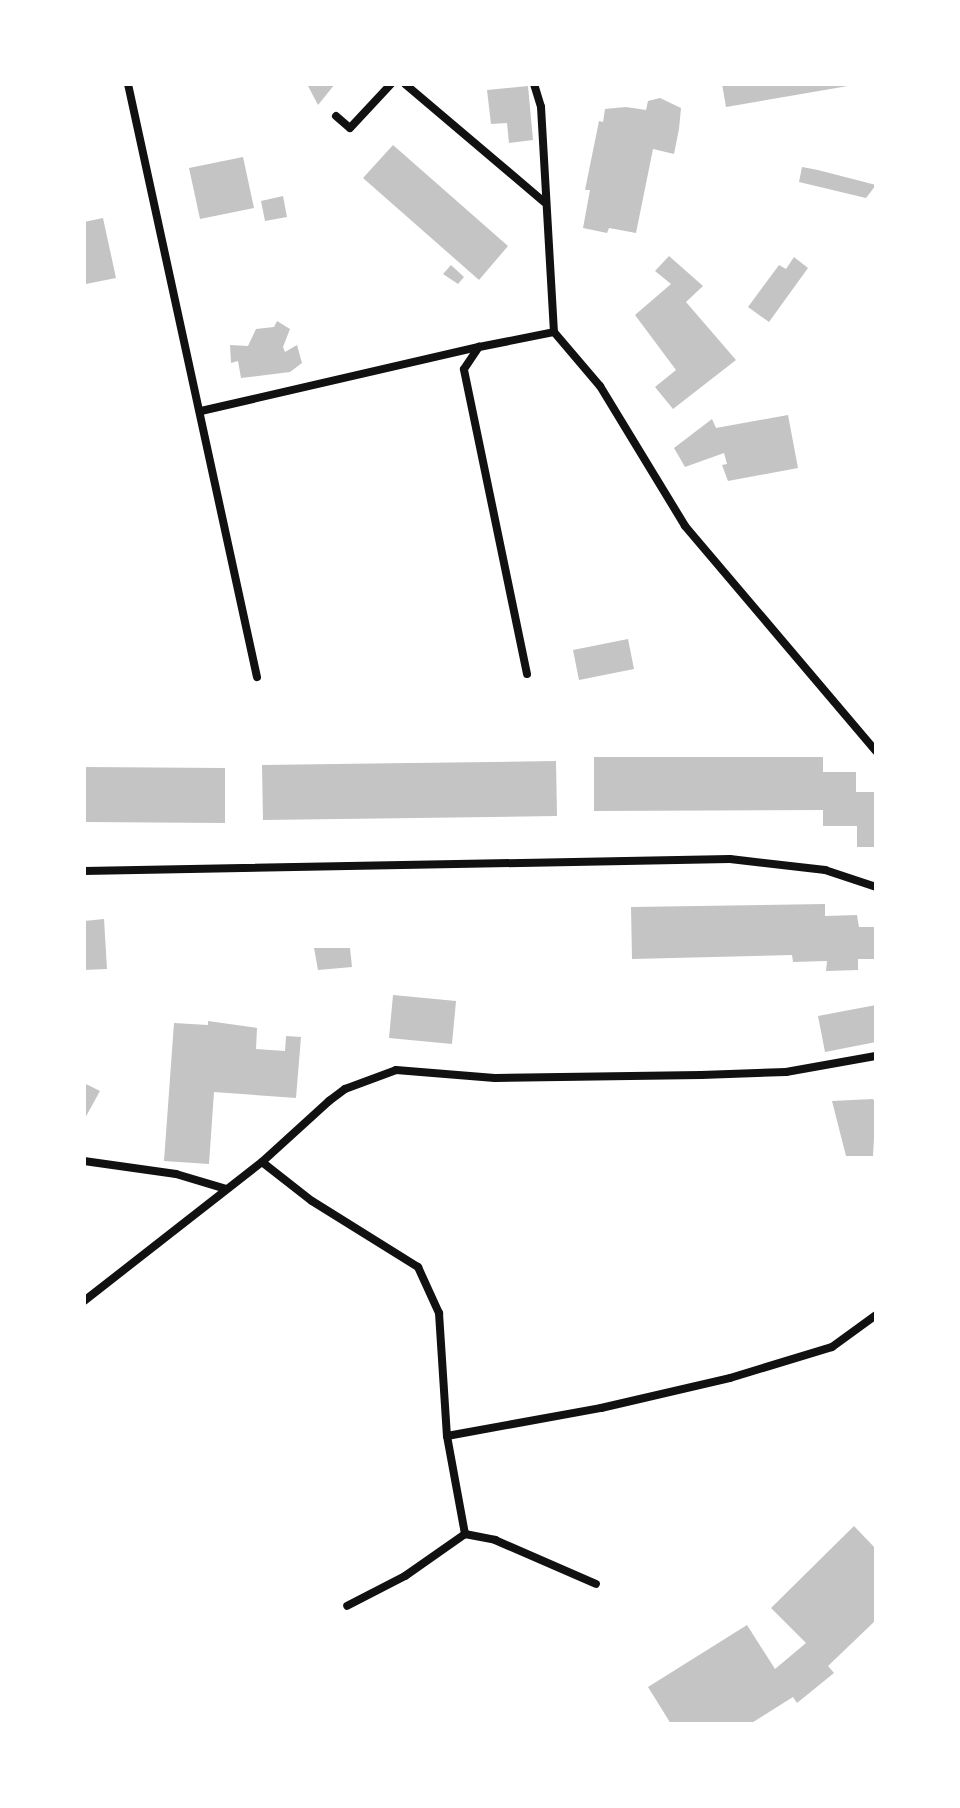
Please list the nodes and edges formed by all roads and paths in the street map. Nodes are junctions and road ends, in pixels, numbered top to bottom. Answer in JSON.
{"nodes":[{"id":1,"x":128,"y":84,"type":"edge"},
{"id":2,"x":391,"y":84,"type":"edge"},
{"id":3,"x":405,"y":84,"type":"edge"},
{"id":4,"x":534,"y":84,"type":"edge"},
{"id":5,"x":336,"y":116,"type":"dead end"},
{"id":6,"x":544,"y":202,"type":"junction"},
{"id":7,"x":554,"y":332,"type":"junction"},
{"id":8,"x":479,"y":347,"type":"junction"},
{"id":9,"x":201,"y":411,"type":"junction"},
{"id":10,"x":527,"y":674,"type":"dead end"},
{"id":11,"x":257,"y":677,"type":"dead end"},
{"id":12,"x":876,"y":751,"type":"edge"},
{"id":13,"x":84,"y":871,"type":"edge"},
{"id":14,"x":876,"y":887,"type":"edge"},
{"id":15,"x":876,"y":1056,"type":"edge"},
{"id":16,"x":84,"y":1161,"type":"edge"},
{"id":17,"x":262,"y":1162,"type":"junction"},
{"id":18,"x":226,"y":1189,"type":"junction"},
{"id":19,"x":84,"y":1301,"type":"edge"},
{"id":20,"x":876,"y":1315,"type":"edge"},
{"id":21,"x":447,"y":1436,"type":"junction"},
{"id":22,"x":465,"y":1534,"type":"junction"},
{"id":23,"x":596,"y":1584,"type":"dead end"},
{"id":24,"x":347,"y":1606,"type":"dead end"}],
"edges":[{"from":1,"to":9,"type":"street"},
{"from":2,"to":5,"type":"street"},
{"from":3,"to":6,"type":"street"},
{"from":4,"to":6,"type":"street"},
{"from":6,"to":7,"type":"street"},
{"from":7,"to":8,"type":"street"},
{"from":7,"to":12,"type":"street"},
{"from":8,"to":9,"type":"street"},
{"from":8,"to":10,"type":"street"},
{"from":9,"to":11,"type":"street"},
{"from":13,"to":14,"type":"street"},
{"from":15,"to":17,"type":"street"},
{"from":16,"to":18,"type":"street"},
{"from":17,"to":18,"type":"street"},
{"from":17,"to":21,"type":"street"},
{"from":18,"to":19,"type":"street"},
{"from":20,"to":21,"type":"street"},
{"from":21,"to":22,"type":"street"},
{"from":22,"to":23,"type":"street"},
{"from":22,"to":24,"type":"street"}]}
